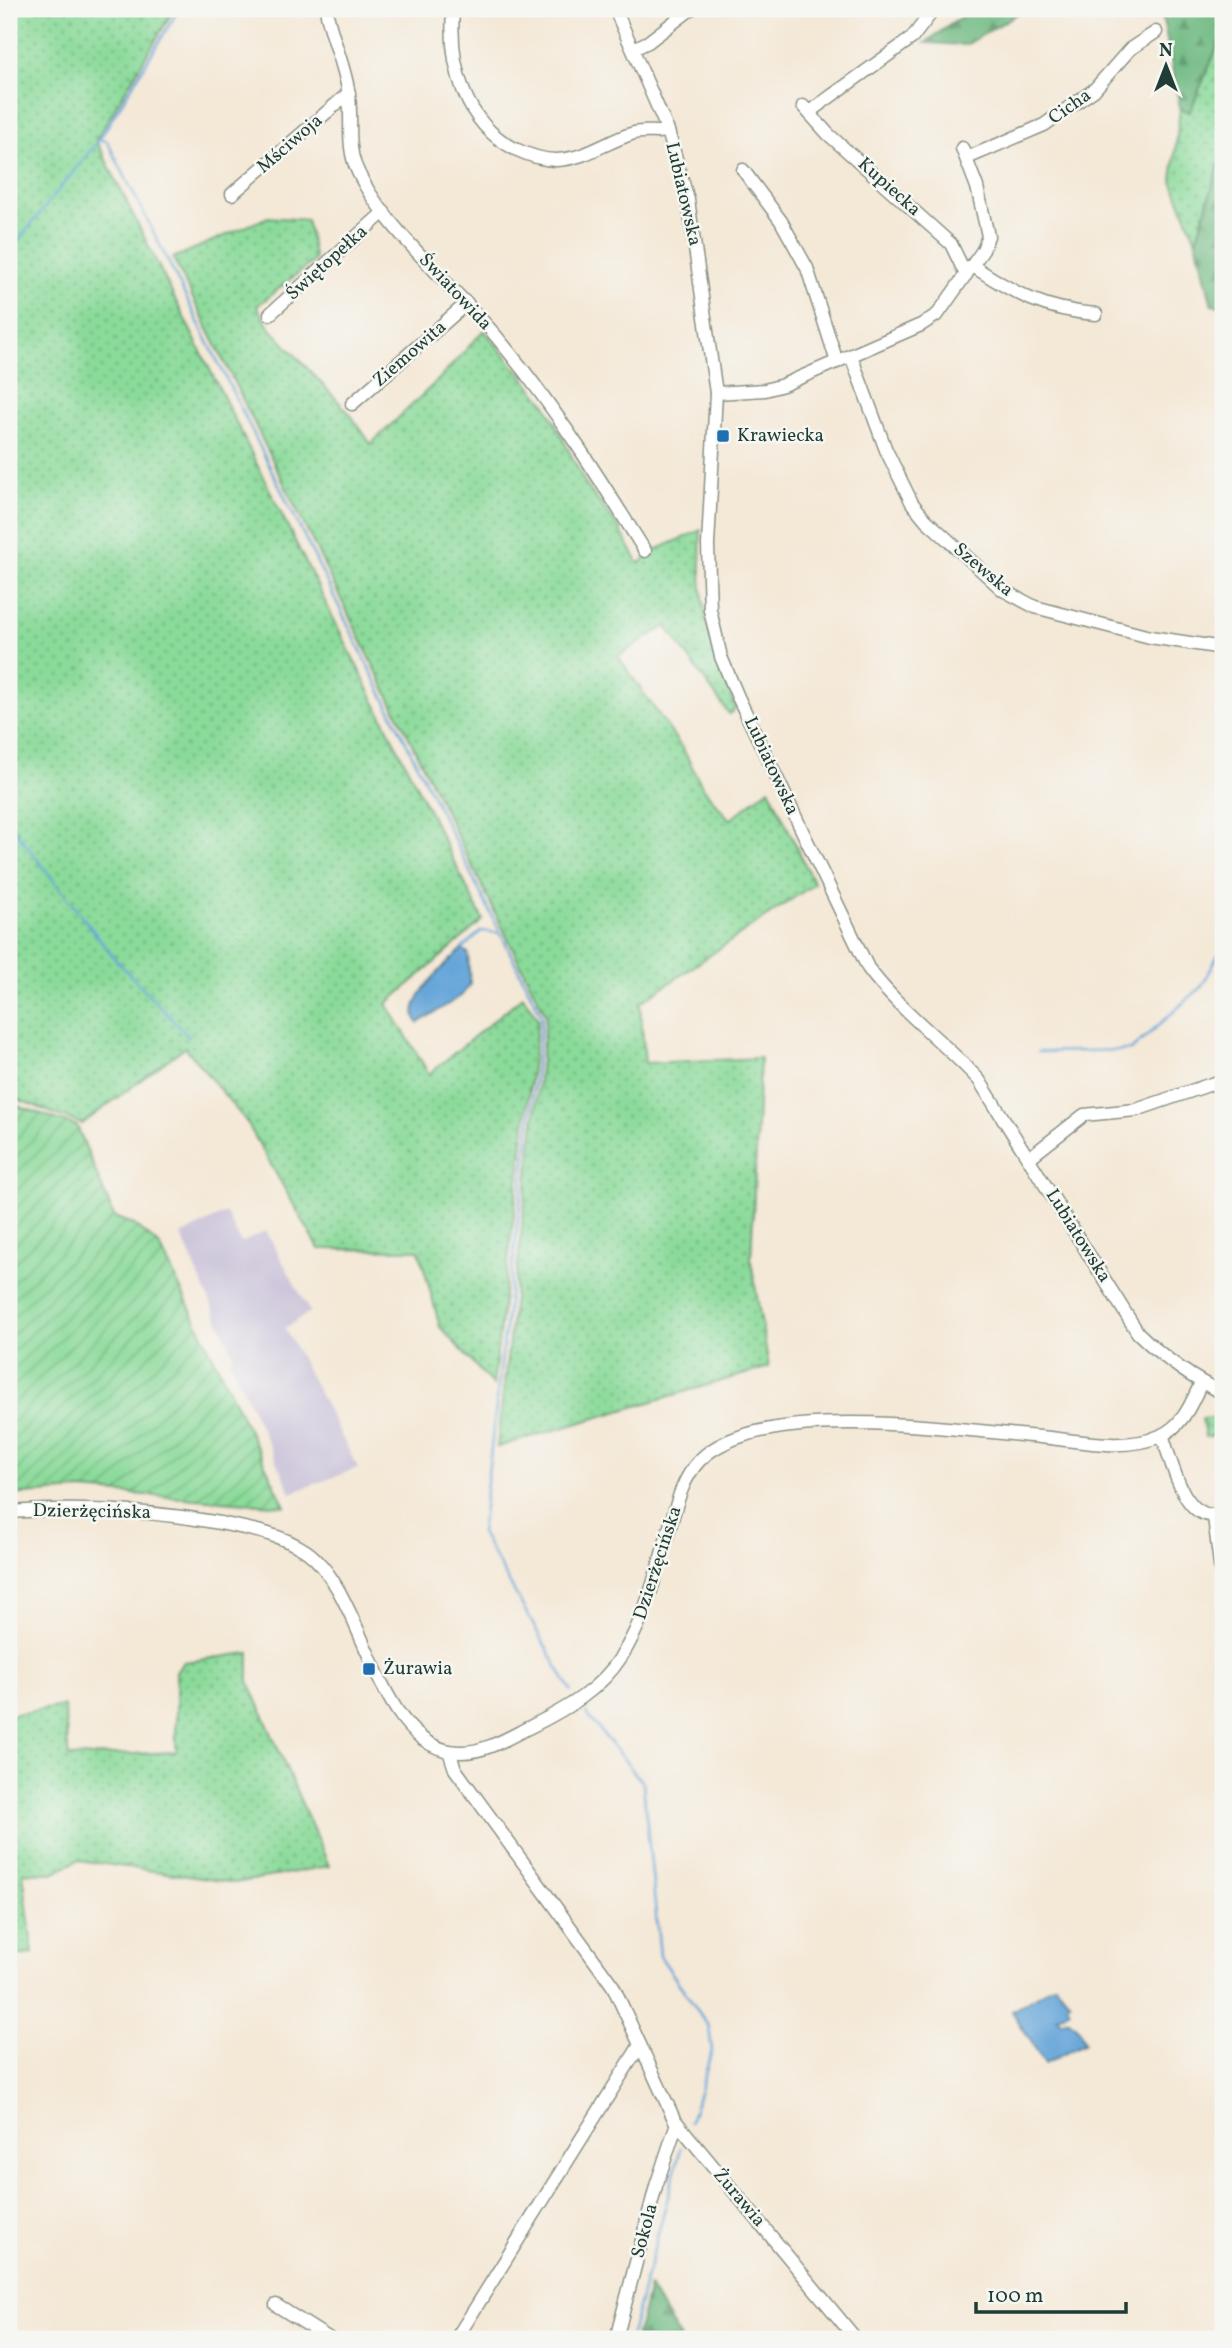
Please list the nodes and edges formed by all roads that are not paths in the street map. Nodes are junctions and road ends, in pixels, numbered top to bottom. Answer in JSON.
{"nodes":[{"id":1,"x":327,"y":9,"type":"edge"},
{"id":2,"x":615,"y":9,"type":"edge"},
{"id":3,"x":691,"y":9,"type":"edge"},
{"id":4,"x":934,"y":9,"type":"edge"},
{"id":5,"x":453,"y":11,"type":"dead end"},
{"id":6,"x":1156,"y":32,"type":"dead end"},
{"id":7,"x":633,"y":49,"type":"junction"},
{"id":8,"x":349,"y":93,"type":"junction"},
{"id":9,"x":668,"y":131,"type":"junction"},
{"id":10,"x":743,"y":170,"type":"dead end"},
{"id":11,"x":232,"y":194,"type":"dead end"},
{"id":12,"x":384,"y":212,"type":"junction"},
{"id":13,"x":969,"y":271,"type":"junction"},
{"id":14,"x":467,"y":303,"type":"junction"},
{"id":15,"x":270,"y":314,"type":"dead end"},
{"id":16,"x":1096,"y":314,"type":"dead end"},
{"id":17,"x":851,"y":356,"type":"junction"},
{"id":18,"x":837,"y":362,"type":"junction"},
{"id":19,"x":716,"y":393,"type":"junction"},
{"id":20,"x":352,"y":404,"type":"dead end"},
{"id":21,"x":645,"y":551,"type":"dead end"},
{"id":22,"x":1223,"y":648,"type":"edge"},
{"id":23,"x":1223,"y":1080,"type":"edge"},
{"id":24,"x":1029,"y":1158,"type":"junction"},
{"id":25,"x":1201,"y":1384,"type":"junction"},
{"id":26,"x":1223,"y":1393,"type":"edge"},
{"id":27,"x":1162,"y":1435,"type":"junction"},
{"id":28,"x":9,"y":1512,"type":"edge"},
{"id":29,"x":1219,"y":1515,"type":"edge"},
{"id":30,"x":1223,"y":1589,"type":"edge"},
{"id":31,"x":449,"y":1751,"type":"junction"},
{"id":32,"x":640,"y":2045,"type":"junction"},
{"id":33,"x":677,"y":2123,"type":"junction"},
{"id":34,"x":276,"y":2305,"type":"dead end"},
{"id":35,"x":330,"y":2339,"type":"edge"},
{"id":36,"x":456,"y":2339,"type":"edge"},
{"id":37,"x":616,"y":2339,"type":"edge"},
{"id":38,"x":856,"y":2339,"type":"edge"}],
"edges":[{"from":1,"to":8,"type":"street","name":"Światowida"},
{"from":2,"to":7,"type":"street","name":"Lubiatowska"},
{"from":3,"to":7,"type":"street"},
{"from":4,"to":13,"type":"street","name":"Kupiecka"},
{"from":5,"to":9,"type":"street"},
{"from":6,"to":13,"type":"street","name":"Cicha"},
{"from":7,"to":9,"type":"street","name":"Lubiatowska"},
{"from":8,"to":11,"type":"street","name":"Mściwoja"},
{"from":8,"to":12,"type":"street","name":"Światowida"},
{"from":9,"to":19,"type":"street","name":"Lubiatowska"},
{"from":10,"to":18,"type":"street"},
{"from":12,"to":14,"type":"street","name":"Światowida"},
{"from":12,"to":15,"type":"street","name":"Świętopełka"},
{"from":13,"to":16,"type":"street"},
{"from":13,"to":17,"type":"street"},
{"from":14,"to":20,"type":"street","name":"Ziemowita"},
{"from":14,"to":21,"type":"street","name":"Światowida"},
{"from":17,"to":18,"type":"street"},
{"from":17,"to":22,"type":"street","name":"Szewska"},
{"from":18,"to":19,"type":"street"},
{"from":19,"to":24,"type":"street","name":"Lubiatowska"},
{"from":23,"to":24,"type":"street"},
{"from":24,"to":25,"type":"street","name":"Lubiatowska"},
{"from":25,"to":26,"type":"street","name":"Lubiatowska"},
{"from":25,"to":27,"type":"street"},
{"from":27,"to":29,"type":"street"},
{"from":27,"to":31,"type":"street","name":"Dzierżęcińska"},
{"from":28,"to":31,"type":"street","name":"Dzierżęcińska"},
{"from":29,"to":30,"type":"street"},
{"from":31,"to":32,"type":"street","name":"Żurawia"},
{"from":32,"to":33,"type":"street","name":"Żurawia"},
{"from":32,"to":36,"type":"street"},
{"from":33,"to":37,"type":"street","name":"Sokola"},
{"from":33,"to":38,"type":"street","name":"Żurawia"},
{"from":34,"to":35,"type":"street"}]}
